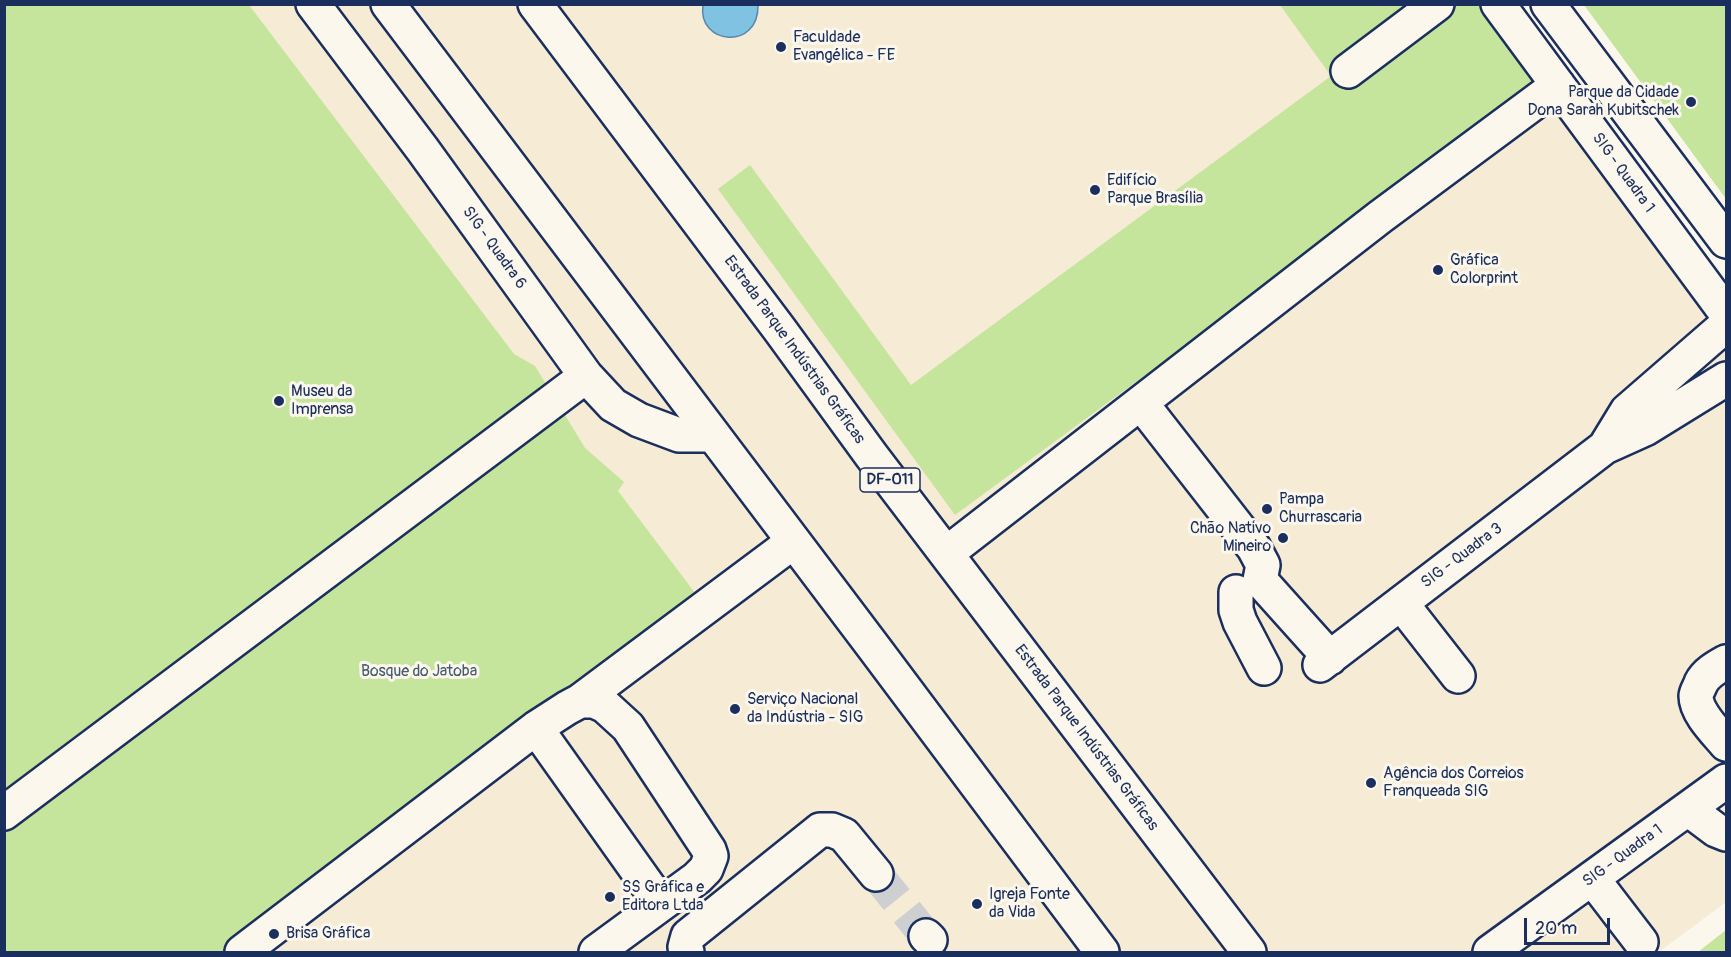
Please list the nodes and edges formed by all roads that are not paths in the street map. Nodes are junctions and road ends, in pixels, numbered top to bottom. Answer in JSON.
{"nodes":[{"id":1,"x":313,"y":4,"type":"edge"},
{"id":2,"x":388,"y":4,"type":"edge"},
{"id":3,"x":535,"y":4,"type":"edge"},
{"id":4,"x":1437,"y":4,"type":"edge"},
{"id":5,"x":1497,"y":4,"type":"edge"},
{"id":6,"x":1548,"y":4,"type":"edge"},
{"id":7,"x":1348,"y":71,"type":"dead end"},
{"id":8,"x":1558,"y":85,"type":"junction"},
{"id":9,"x":1726,"y":241,"type":"edge"},
{"id":10,"x":1726,"y":313,"type":"edge"},
{"id":11,"x":1726,"y":325,"type":"edge"},
{"id":12,"x":586,"y":376,"type":"junction"},
{"id":13,"x":1726,"y":379,"type":"edge"},
{"id":14,"x":1141,"y":403,"type":"junction"},
{"id":15,"x":713,"y":435,"type":"junction"},
{"id":16,"x":1605,"y":447,"type":"junction"},
{"id":17,"x":794,"y":542,"type":"junction"},
{"id":18,"x":947,"y":553,"type":"junction"},
{"id":19,"x":1236,"y":592,"type":"dead end"},
{"id":20,"x":1401,"y":603,"type":"junction"},
{"id":21,"x":1726,"y":662,"type":"edge"},
{"id":22,"x":1264,"y":668,"type":"dead end"},
{"id":23,"x":1458,"y":676,"type":"dead end"},
{"id":24,"x":580,"y":701,"type":"junction"},
{"id":25,"x":536,"y":728,"type":"junction"},
{"id":26,"x":1726,"y":744,"type":"edge"},
{"id":27,"x":1726,"y":781,"type":"edge"},
{"id":28,"x":1688,"y":809,"type":"junction"},
{"id":29,"x":4,"y":813,"type":"edge"},
{"id":30,"x":1726,"y":834,"type":"edge"},
{"id":31,"x":876,"y":874,"type":"tunnel mouth"},
{"id":32,"x":1592,"y":878,"type":"junction"},
{"id":33,"x":661,"y":904,"type":"junction"},
{"id":34,"x":1641,"y":942,"type":"dead end"},
{"id":35,"x":242,"y":952,"type":"edge"},
{"id":36,"x":596,"y":952,"type":"edge"},
{"id":37,"x":687,"y":952,"type":"edge"},
{"id":38,"x":1102,"y":952,"type":"edge"},
{"id":39,"x":1249,"y":952,"type":"edge"},
{"id":40,"x":1490,"y":952,"type":"edge"}],
"edges":[{"from":1,"to":12,"type":"main road","name":"SIG - Quadra 6"},
{"from":2,"to":15,"type":"main road"},
{"from":3,"to":18,"type":"main road","name":"Estrada Parque Indústrias Gráficas","number":"DF-011"},
{"from":4,"to":7,"type":"main road"},
{"from":5,"to":8,"type":"main road","name":"SIG - Quadra 1"},
{"from":6,"to":9,"type":"main road"},
{"from":8,"to":10,"type":"main road","name":"SIG - Quadra 1"},
{"from":8,"to":14,"type":"main road"},
{"from":11,"to":16,"type":"main road","name":"SIG - Quadra 3"},
{"from":12,"to":15,"type":"main road","name":"SIG - Quadra 6"},
{"from":12,"to":29,"type":"main road"},
{"from":13,"to":16,"type":"main road","name":"SIG - Quadra 3"},
{"from":14,"to":18,"type":"main road"},
{"from":14,"to":20,"type":"main road","name":"SIG - Quadra 3"},
{"from":15,"to":17,"type":"main road"},
{"from":16,"to":20,"type":"main road","name":"SIG - Quadra 3"},
{"from":17,"to":24,"type":"main road"},
{"from":17,"to":38,"type":"main road"},
{"from":18,"to":39,"type":"main road","name":"Estrada Parque Indústrias Gráficas","number":"DF-011"},
{"from":19,"to":22,"type":"main road"},
{"from":20,"to":23,"type":"main road"},
{"from":21,"to":26,"type":"main road"},
{"from":24,"to":25,"type":"main road"},
{"from":24,"to":33,"type":"main road"},
{"from":25,"to":33,"type":"main road"},
{"from":25,"to":35,"type":"main road"},
{"from":27,"to":28,"type":"main road","name":"SIG - Quadra 1"},
{"from":28,"to":30,"type":"main road"},
{"from":28,"to":32,"type":"main road","name":"SIG - Quadra 1"},
{"from":31,"to":37,"type":"main road"},
{"from":32,"to":34,"type":"main road"},
{"from":32,"to":40,"type":"main road","name":"SIG - Quadra 1"},
{"from":33,"to":36,"type":"main road"}]}
